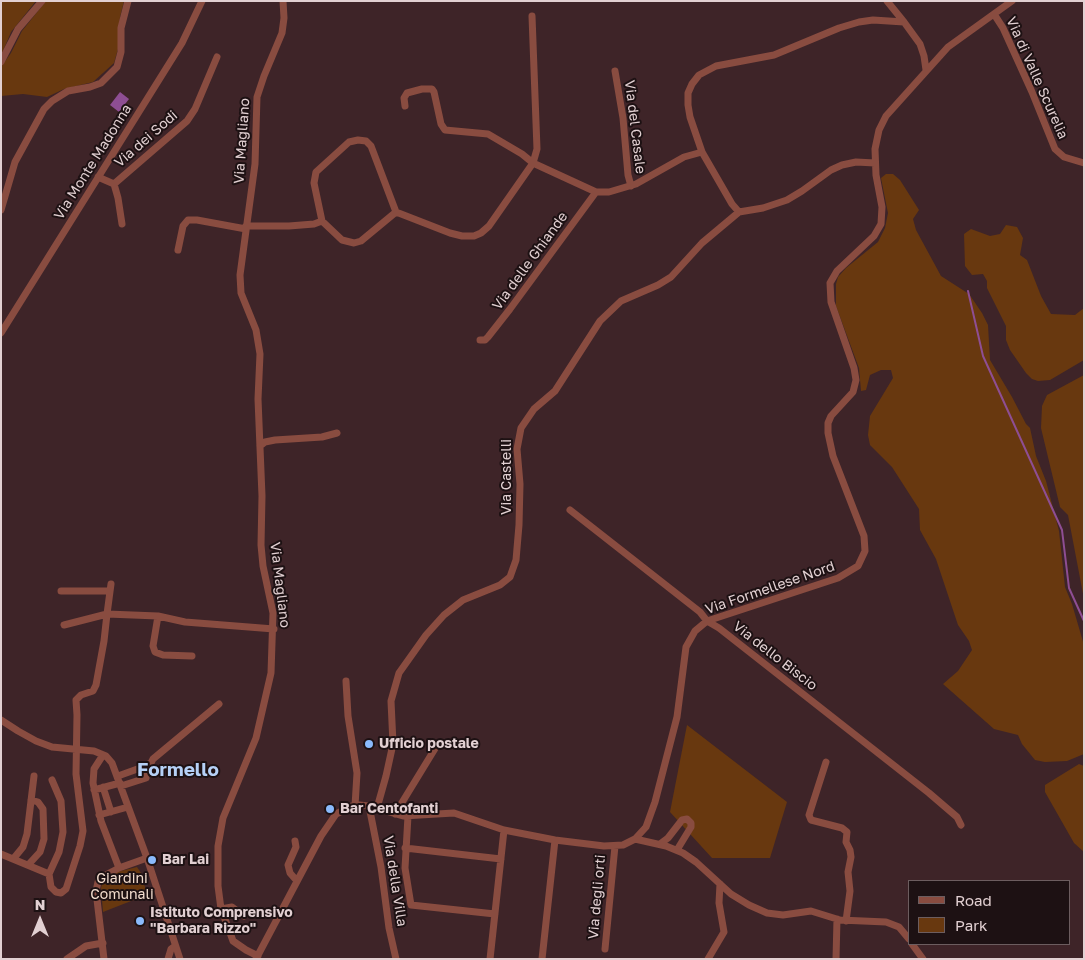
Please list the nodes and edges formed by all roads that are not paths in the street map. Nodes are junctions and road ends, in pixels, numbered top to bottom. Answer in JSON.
{"nodes":[{"id":1,"x":42,"y":1,"type":"edge"},
{"id":2,"x":128,"y":1,"type":"edge"},
{"id":3,"x":202,"y":1,"type":"edge"},
{"id":4,"x":283,"y":1,"type":"edge"},
{"id":5,"x":887,"y":1,"type":"edge"},
{"id":6,"x":1012,"y":1,"type":"edge"},
{"id":7,"x":994,"y":14,"type":"junction"},
{"id":8,"x":532,"y":16,"type":"dead end"},
{"id":9,"x":904,"y":22,"type":"junction"},
{"id":10,"x":217,"y":57,"type":"dead end"},
{"id":11,"x":1,"y":62,"type":"edge"},
{"id":12,"x":926,"y":70,"type":"junction"},
{"id":13,"x":615,"y":71,"type":"dead end"},
{"id":14,"x":405,"y":106,"type":"dead end"},
{"id":15,"x":702,"y":152,"type":"junction"},
{"id":16,"x":533,"y":162,"type":"junction"},
{"id":17,"x":875,"y":163,"type":"junction"},
{"id":18,"x":1084,"y":163,"type":"edge"},
{"id":19,"x":98,"y":177,"type":"junction"},
{"id":20,"x":114,"y":184,"type":"junction"},
{"id":21,"x":631,"y":186,"type":"junction"},
{"id":22,"x":596,"y":192,"type":"junction"},
{"id":23,"x":1,"y":210,"type":"edge"},
{"id":24,"x":396,"y":212,"type":"junction"},
{"id":25,"x":738,"y":212,"type":"junction"},
{"id":26,"x":322,"y":221,"type":"junction"},
{"id":27,"x":122,"y":224,"type":"dead end"},
{"id":28,"x":246,"y":228,"type":"junction"},
{"id":29,"x":178,"y":250,"type":"dead end"},
{"id":30,"x":1,"y":333,"type":"edge"},
{"id":31,"x":480,"y":340,"type":"dead end"},
{"id":32,"x":337,"y":433,"type":"dead end"},
{"id":33,"x":260,"y":446,"type":"junction"},
{"id":34,"x":570,"y":510,"type":"dead end"},
{"id":35,"x":61,"y":591,"type":"dead end"},
{"id":36,"x":106,"y":614,"type":"junction"},
{"id":37,"x":158,"y":616,"type":"junction"},
{"id":38,"x":707,"y":621,"type":"junction"},
{"id":39,"x":64,"y":625,"type":"dead end"},
{"id":40,"x":274,"y":629,"type":"junction"},
{"id":41,"x":192,"y":656,"type":"dead end"},
{"id":42,"x":346,"y":682,"type":"dead end"},
{"id":43,"x":220,"y":704,"type":"dead end"},
{"id":44,"x":1,"y":720,"type":"edge"},
{"id":45,"x":436,"y":747,"type":"dead end"},
{"id":46,"x":76,"y":748,"type":"junction"},
{"id":47,"x":103,"y":755,"type":"junction"},
{"id":48,"x":826,"y":762,"type":"dead end"},
{"id":49,"x":143,"y":767,"type":"junction"},
{"id":50,"x":34,"y":776,"type":"dead end"},
{"id":51,"x":52,"y":780,"type":"dead end"},
{"id":52,"x":120,"y":782,"type":"junction"},
{"id":53,"x":103,"y":787,"type":"junction"},
{"id":54,"x":94,"y":790,"type":"junction"},
{"id":55,"x":32,"y":800,"type":"junction"},
{"id":56,"x":354,"y":806,"type":"junction"},
{"id":57,"x":128,"y":807,"type":"junction"},
{"id":58,"x":373,"y":807,"type":"junction"},
{"id":59,"x":111,"y":812,"type":"junction"},
{"id":60,"x":395,"y":814,"type":"junction"},
{"id":61,"x":100,"y":815,"type":"junction"},
{"id":62,"x":408,"y":816,"type":"junction"},
{"id":63,"x":961,"y":825,"type":"dead end"},
{"id":64,"x":504,"y":830,"type":"junction"},
{"id":65,"x":555,"y":840,"type":"junction"},
{"id":66,"x":635,"y":840,"type":"junction"},
{"id":67,"x":296,"y":841,"type":"dead end"},
{"id":68,"x":660,"y":844,"type":"junction"},
{"id":69,"x":615,"y":846,"type":"junction"},
{"id":70,"x":405,"y":848,"type":"junction"},
{"id":71,"x":677,"y":850,"type":"junction"},
{"id":72,"x":1,"y":854,"type":"edge"},
{"id":73,"x":14,"y":858,"type":"junction"},
{"id":74,"x":147,"y":858,"type":"junction"},
{"id":75,"x":501,"y":859,"type":"junction"},
{"id":76,"x":28,"y":864,"type":"junction"},
{"id":77,"x":119,"y":868,"type":"junction"},
{"id":78,"x":49,"y":874,"type":"junction"},
{"id":79,"x":297,"y":881,"type":"junction"},
{"id":80,"x":720,"y":884,"type":"junction"},
{"id":81,"x":222,"y":910,"type":"junction"},
{"id":82,"x":495,"y":914,"type":"junction"},
{"id":83,"x":244,"y":916,"type":"dead end"},
{"id":84,"x":837,"y":919,"type":"junction"},
{"id":85,"x":846,"y":921,"type":"junction"},
{"id":86,"x":908,"y":938,"type":"edge"},
{"id":87,"x":103,"y":943,"type":"junction"},
{"id":88,"x":913,"y":945,"type":"edge"},
{"id":89,"x":175,"y":946,"type":"junction"},
{"id":90,"x":605,"y":949,"type":"dead end"},
{"id":91,"x":257,"y":957,"type":"edge"},
{"id":92,"x":70,"y":958,"type":"edge"},
{"id":93,"x":104,"y":959,"type":"edge"},
{"id":94,"x":168,"y":959,"type":"edge"},
{"id":95,"x":180,"y":959,"type":"edge"},
{"id":96,"x":396,"y":959,"type":"edge"},
{"id":97,"x":490,"y":959,"type":"edge"},
{"id":98,"x":542,"y":959,"type":"edge"},
{"id":99,"x":708,"y":959,"type":"edge"},
{"id":100,"x":836,"y":959,"type":"edge"},
{"id":101,"x":923,"y":959,"type":"edge"}],
"edges":[{"from":1,"to":11,"type":"street"},
{"from":2,"to":23,"type":"street"},
{"from":3,"to":19,"type":"street","name":"Via Monte Madonna"},
{"from":4,"to":28,"type":"street","name":"Via Magliano"},
{"from":5,"to":9,"type":"street"},
{"from":6,"to":7,"type":"street","name":"Via Formellese Nord"},
{"from":7,"to":12,"type":"street","name":"Via Formellese Nord"},
{"from":7,"to":18,"type":"street","name":"Via di Valle Scurelia"},
{"from":8,"to":16,"type":"street"},
{"from":9,"to":12,"type":"street"},
{"from":9,"to":15,"type":"street"},
{"from":10,"to":20,"type":"street","name":"Via dei Sodi"},
{"from":12,"to":17,"type":"street","name":"Via Formellese Nord"},
{"from":13,"to":21,"type":"street","name":"Via del Casale"},
{"from":14,"to":16,"type":"street"},
{"from":15,"to":21,"type":"street"},
{"from":15,"to":25,"type":"street"},
{"from":16,"to":22,"type":"street"},
{"from":16,"to":24,"type":"street"},
{"from":17,"to":25,"type":"street"},
{"from":17,"to":38,"type":"street","name":"Via Formellese Nord"},
{"from":19,"to":20,"type":"street","name":"Via dei Sodi"},
{"from":19,"to":30,"type":"street","name":"Via Monte Madonna"},
{"from":20,"to":27,"type":"street","name":"Via dei Sodi"},
{"from":21,"to":22,"type":"street"},
{"from":22,"to":31,"type":"street","name":"Via delle Ghiande"},
{"from":24,"to":26,"type":"street"},
{"from":24,"to":26,"type":"street"},
{"from":25,"to":58,"type":"street","name":"Via Castelli"},
{"from":26,"to":28,"type":"street"},
{"from":28,"to":29,"type":"street"},
{"from":28,"to":33,"type":"street","name":"Via Magliano"},
{"from":32,"to":33,"type":"street"},
{"from":33,"to":40,"type":"street","name":"Via Magliano"},
{"from":34,"to":38,"type":"street","name":"Via dello Biscio"},
{"from":35,"to":36,"type":"street"},
{"from":36,"to":37,"type":"street"},
{"from":36,"to":39,"type":"street"},
{"from":36,"to":46,"type":"street"},
{"from":37,"to":40,"type":"street"},
{"from":37,"to":41,"type":"street"},
{"from":38,"to":63,"type":"street","name":"Via dello Biscio"},
{"from":38,"to":66,"type":"street","name":"Via Formellese Nord"},
{"from":40,"to":81,"type":"street","name":"Via Magliano"},
{"from":42,"to":56,"type":"street"},
{"from":43,"to":49,"type":"street"},
{"from":44,"to":46,"type":"street"},
{"from":45,"to":60,"type":"street"},
{"from":46,"to":47,"type":"street"},
{"from":46,"to":78,"type":"street"},
{"from":47,"to":52,"type":"street"},
{"from":47,"to":54,"type":"street"},
{"from":48,"to":85,"type":"street"},
{"from":49,"to":52,"type":"street"},
{"from":49,"to":52,"type":"street"},
{"from":50,"to":55,"type":"street"},
{"from":51,"to":78,"type":"street"},
{"from":52,"to":53,"type":"street"},
{"from":52,"to":57,"type":"street"},
{"from":53,"to":54,"type":"street"},
{"from":53,"to":59,"type":"street"},
{"from":54,"to":61,"type":"street"},
{"from":55,"to":73,"type":"street"},
{"from":55,"to":76,"type":"street"},
{"from":56,"to":58,"type":"street"},
{"from":56,"to":79,"type":"street"},
{"from":57,"to":59,"type":"street"},
{"from":57,"to":74,"type":"street"},
{"from":58,"to":60,"type":"street"},
{"from":58,"to":96,"type":"street","name":"Via della Villa"},
{"from":59,"to":61,"type":"street"},
{"from":60,"to":62,"type":"street"},
{"from":61,"to":77,"type":"street"},
{"from":62,"to":64,"type":"street"},
{"from":62,"to":70,"type":"street"},
{"from":64,"to":65,"type":"street"},
{"from":64,"to":75,"type":"street"},
{"from":65,"to":69,"type":"street"},
{"from":65,"to":98,"type":"street"},
{"from":66,"to":68,"type":"street"},
{"from":66,"to":69,"type":"street"},
{"from":67,"to":79,"type":"street"},
{"from":68,"to":71,"type":"street"},
{"from":68,"to":71,"type":"street"},
{"from":69,"to":90,"type":"street","name":"Via degli orti"},
{"from":70,"to":75,"type":"street"},
{"from":70,"to":82,"type":"street"},
{"from":71,"to":80,"type":"street"},
{"from":72,"to":73,"type":"street"},
{"from":73,"to":76,"type":"street"},
{"from":74,"to":77,"type":"street"},
{"from":74,"to":89,"type":"street"},
{"from":75,"to":82,"type":"street"},
{"from":76,"to":78,"type":"street"},
{"from":77,"to":87,"type":"street"},
{"from":79,"to":91,"type":"street"},
{"from":80,"to":84,"type":"street"},
{"from":80,"to":99,"type":"street"},
{"from":81,"to":83,"type":"street"},
{"from":81,"to":91,"type":"street","name":"Via Magliano"},
{"from":82,"to":97,"type":"street"},
{"from":84,"to":85,"type":"street"},
{"from":84,"to":100,"type":"street"},
{"from":85,"to":86,"type":"street"},
{"from":87,"to":92,"type":"street"},
{"from":87,"to":93,"type":"street"},
{"from":88,"to":101,"type":"street"},
{"from":89,"to":94,"type":"street"},
{"from":89,"to":95,"type":"street"}]}
